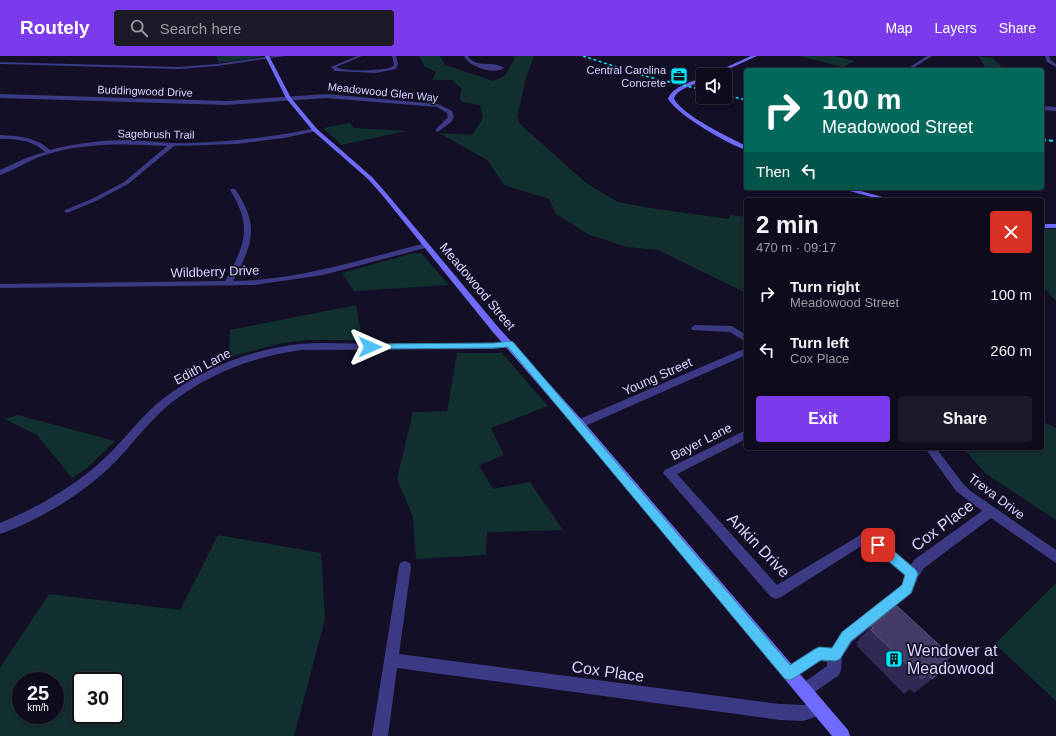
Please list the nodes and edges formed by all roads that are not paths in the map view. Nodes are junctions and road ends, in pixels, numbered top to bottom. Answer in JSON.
{"nodes":[{"id":1,"x":283,"y":56,"type":"edge"},
{"id":2,"x":360,"y":56,"type":"edge"},
{"id":3,"x":394,"y":56,"type":"edge"},
{"id":4,"x":466,"y":56,"type":"edge"},
{"id":5,"x":755,"y":56,"type":"edge"},
{"id":6,"x":930,"y":56,"type":"edge"},
{"id":7,"x":1047,"y":56,"type":"edge"},
{"id":8,"x":267,"y":57,"type":"edge"},
{"id":9,"x":0,"y":63,"type":"edge"},
{"id":10,"x":481,"y":65,"type":"dead end"},
{"id":11,"x":1056,"y":66,"type":"edge"},
{"id":12,"x":727,"y":68,"type":"edge"},
{"id":13,"x":910,"y":68,"type":"edge"},
{"id":14,"x":696,"y":82,"type":"edge"},
{"id":15,"x":0,"y":96,"type":"edge"},
{"id":16,"x":289,"y":98,"type":"junction"},
{"id":17,"x":1044,"y":108,"type":"edge"},
{"id":18,"x":1056,"y":109,"type":"edge"},
{"id":19,"x":315,"y":130,"type":"junction"},
{"id":20,"x":438,"y":130,"type":"dead end"},
{"id":21,"x":0,"y":137,"type":"edge"},
{"id":22,"x":172,"y":145,"type":"junction"},
{"id":23,"x":744,"y":147,"type":"edge"},
{"id":24,"x":49,"y":152,"type":"junction"},
{"id":25,"x":0,"y":173,"type":"edge"},
{"id":26,"x":233,"y":190,"type":"dead end"},
{"id":27,"x":850,"y":190,"type":"edge"},
{"id":28,"x":882,"y":198,"type":"edge"},
{"id":29,"x":67,"y":211,"type":"dead end"},
{"id":30,"x":1044,"y":226,"type":"edge"},
{"id":31,"x":1056,"y":226,"type":"edge"},
{"id":32,"x":426,"y":245,"type":"junction"},
{"id":33,"x":227,"y":284,"type":"junction"},
{"id":34,"x":0,"y":286,"type":"edge"},
{"id":35,"x":695,"y":328,"type":"dead end"},
{"id":36,"x":744,"y":338,"type":"edge"},
{"id":37,"x":510,"y":344,"type":"junction"},
{"id":38,"x":744,"y":352,"type":"edge"},
{"id":39,"x":579,"y":424,"type":"junction"},
{"id":40,"x":744,"y":435,"type":"edge"},
{"id":41,"x":932,"y":450,"type":"edge"},
{"id":42,"x":669,"y":473,"type":"joint"},
{"id":43,"x":992,"y":511,"type":"junction"},
{"id":44,"x":0,"y":529,"type":"edge"},
{"id":45,"x":1056,"y":557,"type":"edge"},
{"id":46,"x":406,"y":567,"type":"dead end"},
{"id":47,"x":912,"y":574,"type":"junction"},
{"id":48,"x":835,"y":655,"type":"junction"},
{"id":49,"x":391,"y":660,"type":"junction"},
{"id":50,"x":789,"y":674,"type":"junction"},
{"id":51,"x":804,"y":691,"type":"junction"},
{"id":52,"x":820,"y":709,"type":"junction"},
{"id":53,"x":380,"y":736,"type":"edge"},
{"id":54,"x":842,"y":736,"type":"edge"}],
"edges":[{"from":1,"to":8,"type":"street"},
{"from":2,"to":3,"type":"street"},
{"from":4,"to":10,"type":"street"},
{"from":5,"to":12,"type":"street"},
{"from":6,"to":13,"type":"street"},
{"from":7,"to":11,"type":"street"},
{"from":8,"to":9,"type":"street"},
{"from":8,"to":16,"type":"street","name":"Meadowood Street"},
{"from":14,"to":23,"type":"street"},
{"from":15,"to":16,"type":"street","name":"Buddingwood Drive"},
{"from":16,"to":19,"type":"street","name":"Meadowood Street"},
{"from":16,"to":20,"type":"street","name":"Meadowood Glen Way"},
{"from":17,"to":18,"type":"street"},
{"from":19,"to":22,"type":"street","name":"Sagebrush Trail"},
{"from":19,"to":32,"type":"street","name":"Meadowood Street"},
{"from":21,"to":24,"type":"street"},
{"from":22,"to":24,"type":"street","name":"Sagebrush Trail"},
{"from":22,"to":29,"type":"street"},
{"from":24,"to":25,"type":"street","name":"Sagebrush Trail"},
{"from":26,"to":33,"type":"street"},
{"from":27,"to":28,"type":"street"},
{"from":30,"to":31,"type":"street"},
{"from":32,"to":33,"type":"street","name":"Wildberry Drive"},
{"from":32,"to":37,"type":"street","name":"Meadowood Street"},
{"from":33,"to":34,"type":"street","name":"Wildberry Drive"},
{"from":35,"to":36,"type":"street"},
{"from":37,"to":39,"type":"street","name":"Meadowood Street"},
{"from":37,"to":44,"type":"street","name":"Edith Lane"},
{"from":38,"to":39,"type":"street","name":"Young Street"},
{"from":39,"to":50,"type":"street","name":"Meadowood Street"},
{"from":40,"to":42,"type":"street","name":"Bayer Lane"},
{"from":41,"to":43,"type":"street","name":"Treva Drive"},
{"from":42,"to":47,"type":"street","name":"Ankin Drive"},
{"from":43,"to":45,"type":"street","name":"Treva Drive"},
{"from":43,"to":47,"type":"street","name":"Cox Place"},
{"from":46,"to":49,"type":"street"},
{"from":47,"to":48,"type":"street","name":"Cox Place"},
{"from":48,"to":50,"type":"street"},
{"from":48,"to":51,"type":"street","name":"Cox Place"},
{"from":49,"to":52,"type":"street","name":"Cox Place"},
{"from":49,"to":53,"type":"street"},
{"from":50,"to":51,"type":"street","name":"Meadowood Street"},
{"from":51,"to":52,"type":"street","name":"Meadowood Street"},
{"from":52,"to":54,"type":"street","name":"Meadowood Street"}]}
